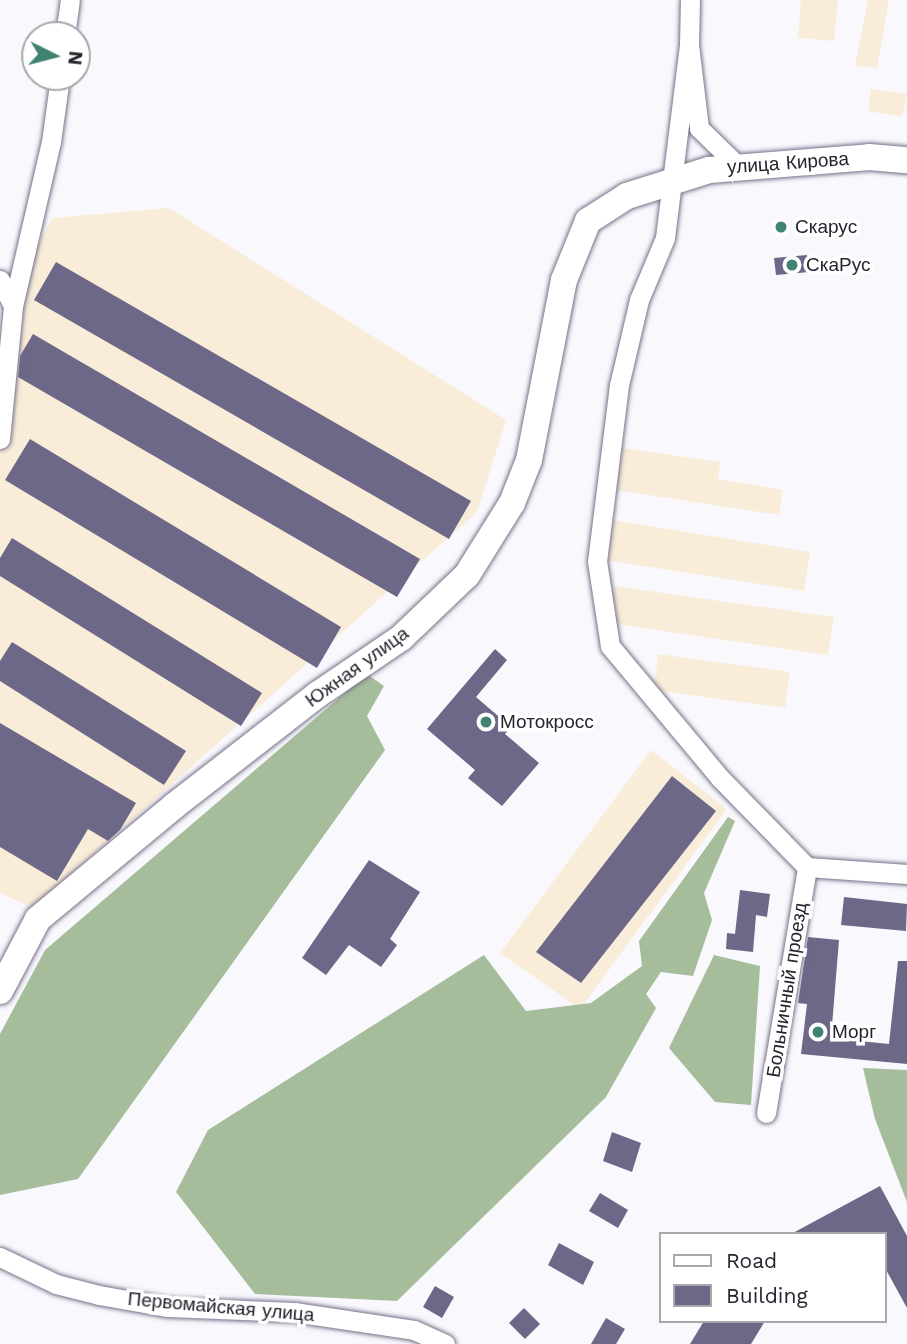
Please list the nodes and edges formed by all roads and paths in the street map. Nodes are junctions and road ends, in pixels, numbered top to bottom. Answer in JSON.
{"nodes":[{"id":1,"x":70,"y":0,"type":"edge"},
{"id":2,"x":690,"y":0,"type":"edge"},
{"id":3,"x":67,"y":21,"type":"edge"},
{"id":4,"x":689,"y":46,"type":"junction"},
{"id":5,"x":58,"y":91,"type":"edge"},
{"id":6,"x":907,"y":160,"type":"edge"},
{"id":7,"x":738,"y":166,"type":"junction"},
{"id":8,"x":671,"y":183,"type":"junction"},
{"id":9,"x":0,"y":280,"type":"edge"},
{"id":10,"x":13,"y":306,"type":"junction"},
{"id":11,"x":0,"y":439,"type":"edge"},
{"id":12,"x":807,"y":867,"type":"junction"},
{"id":13,"x":907,"y":874,"type":"edge"},
{"id":14,"x":0,"y":991,"type":"edge"},
{"id":15,"x":766,"y":1113,"type":"dead end"},
{"id":16,"x":0,"y":1257,"type":"edge"},
{"id":17,"x":445,"y":1344,"type":"edge"}],
"edges":[{"from":1,"to":3,"type":"street"},
{"from":2,"to":4,"type":"street"},
{"from":4,"to":7,"type":"street"},
{"from":4,"to":8,"type":"street"},
{"from":5,"to":10,"type":"street"},
{"from":6,"to":7,"type":"street","name":"улица Кирова"},
{"from":7,"to":8,"type":"street","name":"улица Кирова"},
{"from":8,"to":12,"type":"street"},
{"from":8,"to":14,"type":"street","name":"Южная улица"},
{"from":9,"to":10,"type":"street"},
{"from":10,"to":11,"type":"street"},
{"from":12,"to":13,"type":"street"},
{"from":12,"to":15,"type":"street","name":"Больничный проезд"},
{"from":16,"to":17,"type":"street","name":"Первомайская улица"}]}
